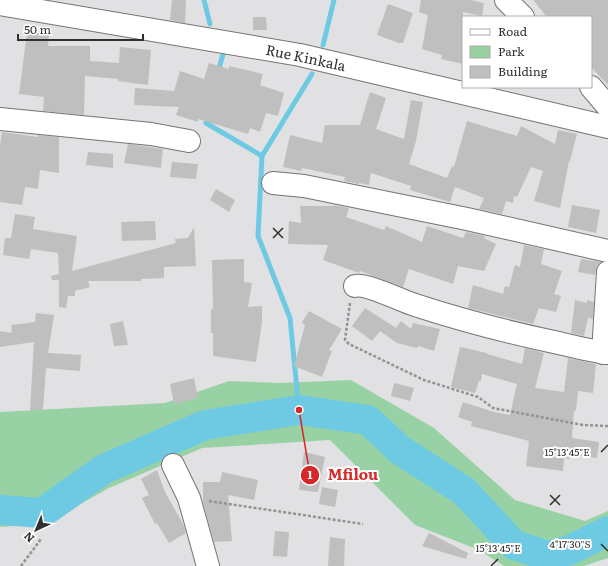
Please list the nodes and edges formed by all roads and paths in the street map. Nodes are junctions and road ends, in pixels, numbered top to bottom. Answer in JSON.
{"nodes":[{"id":1,"x":506,"y":0,"type":"edge"},
{"id":2,"x":0,"y":4,"type":"edge"},
{"id":3,"x":522,"y":16,"type":"edge"},
{"id":4,"x":592,"y":88,"type":"edge"},
{"id":5,"x":608,"y":107,"type":"edge"},
{"id":6,"x":0,"y":119,"type":"edge"},
{"id":7,"x":608,"y":127,"type":"edge"},
{"id":8,"x":189,"y":141,"type":"dead end"},
{"id":9,"x":273,"y":183,"type":"dead end"},
{"id":10,"x":608,"y":251,"type":"edge"},
{"id":11,"x":608,"y":272,"type":"edge"},
{"id":12,"x":355,"y":286,"type":"joint"},
{"id":13,"x":606,"y":353,"type":"edge"},
{"id":14,"x":608,"y":426,"type":"edge"},
{"id":15,"x":173,"y":466,"type":"dead end"},
{"id":16,"x":189,"y":498,"type":"junction"},
{"id":17,"x":363,"y":524,"type":"dead end"},
{"id":18,"x":41,"y":539,"type":"dead end"},
{"id":19,"x":22,"y":566,"type":"edge"},
{"id":20,"x":208,"y":566,"type":"edge"}],
"edges":[{"from":1,"to":3,"type":"street"},
{"from":2,"to":7,"type":"street","name":"Rue Kinkala"},
{"from":4,"to":5,"type":"street"},
{"from":6,"to":8,"type":"street"},
{"from":9,"to":10,"type":"street"},
{"from":11,"to":13,"type":"street"},
{"from":12,"to":13,"type":"street"},
{"from":12,"to":14,"type":"path"},
{"from":15,"to":16,"type":"street"},
{"from":16,"to":17,"type":"path"},
{"from":16,"to":20,"type":"street"},
{"from":18,"to":19,"type":"path"}]}
